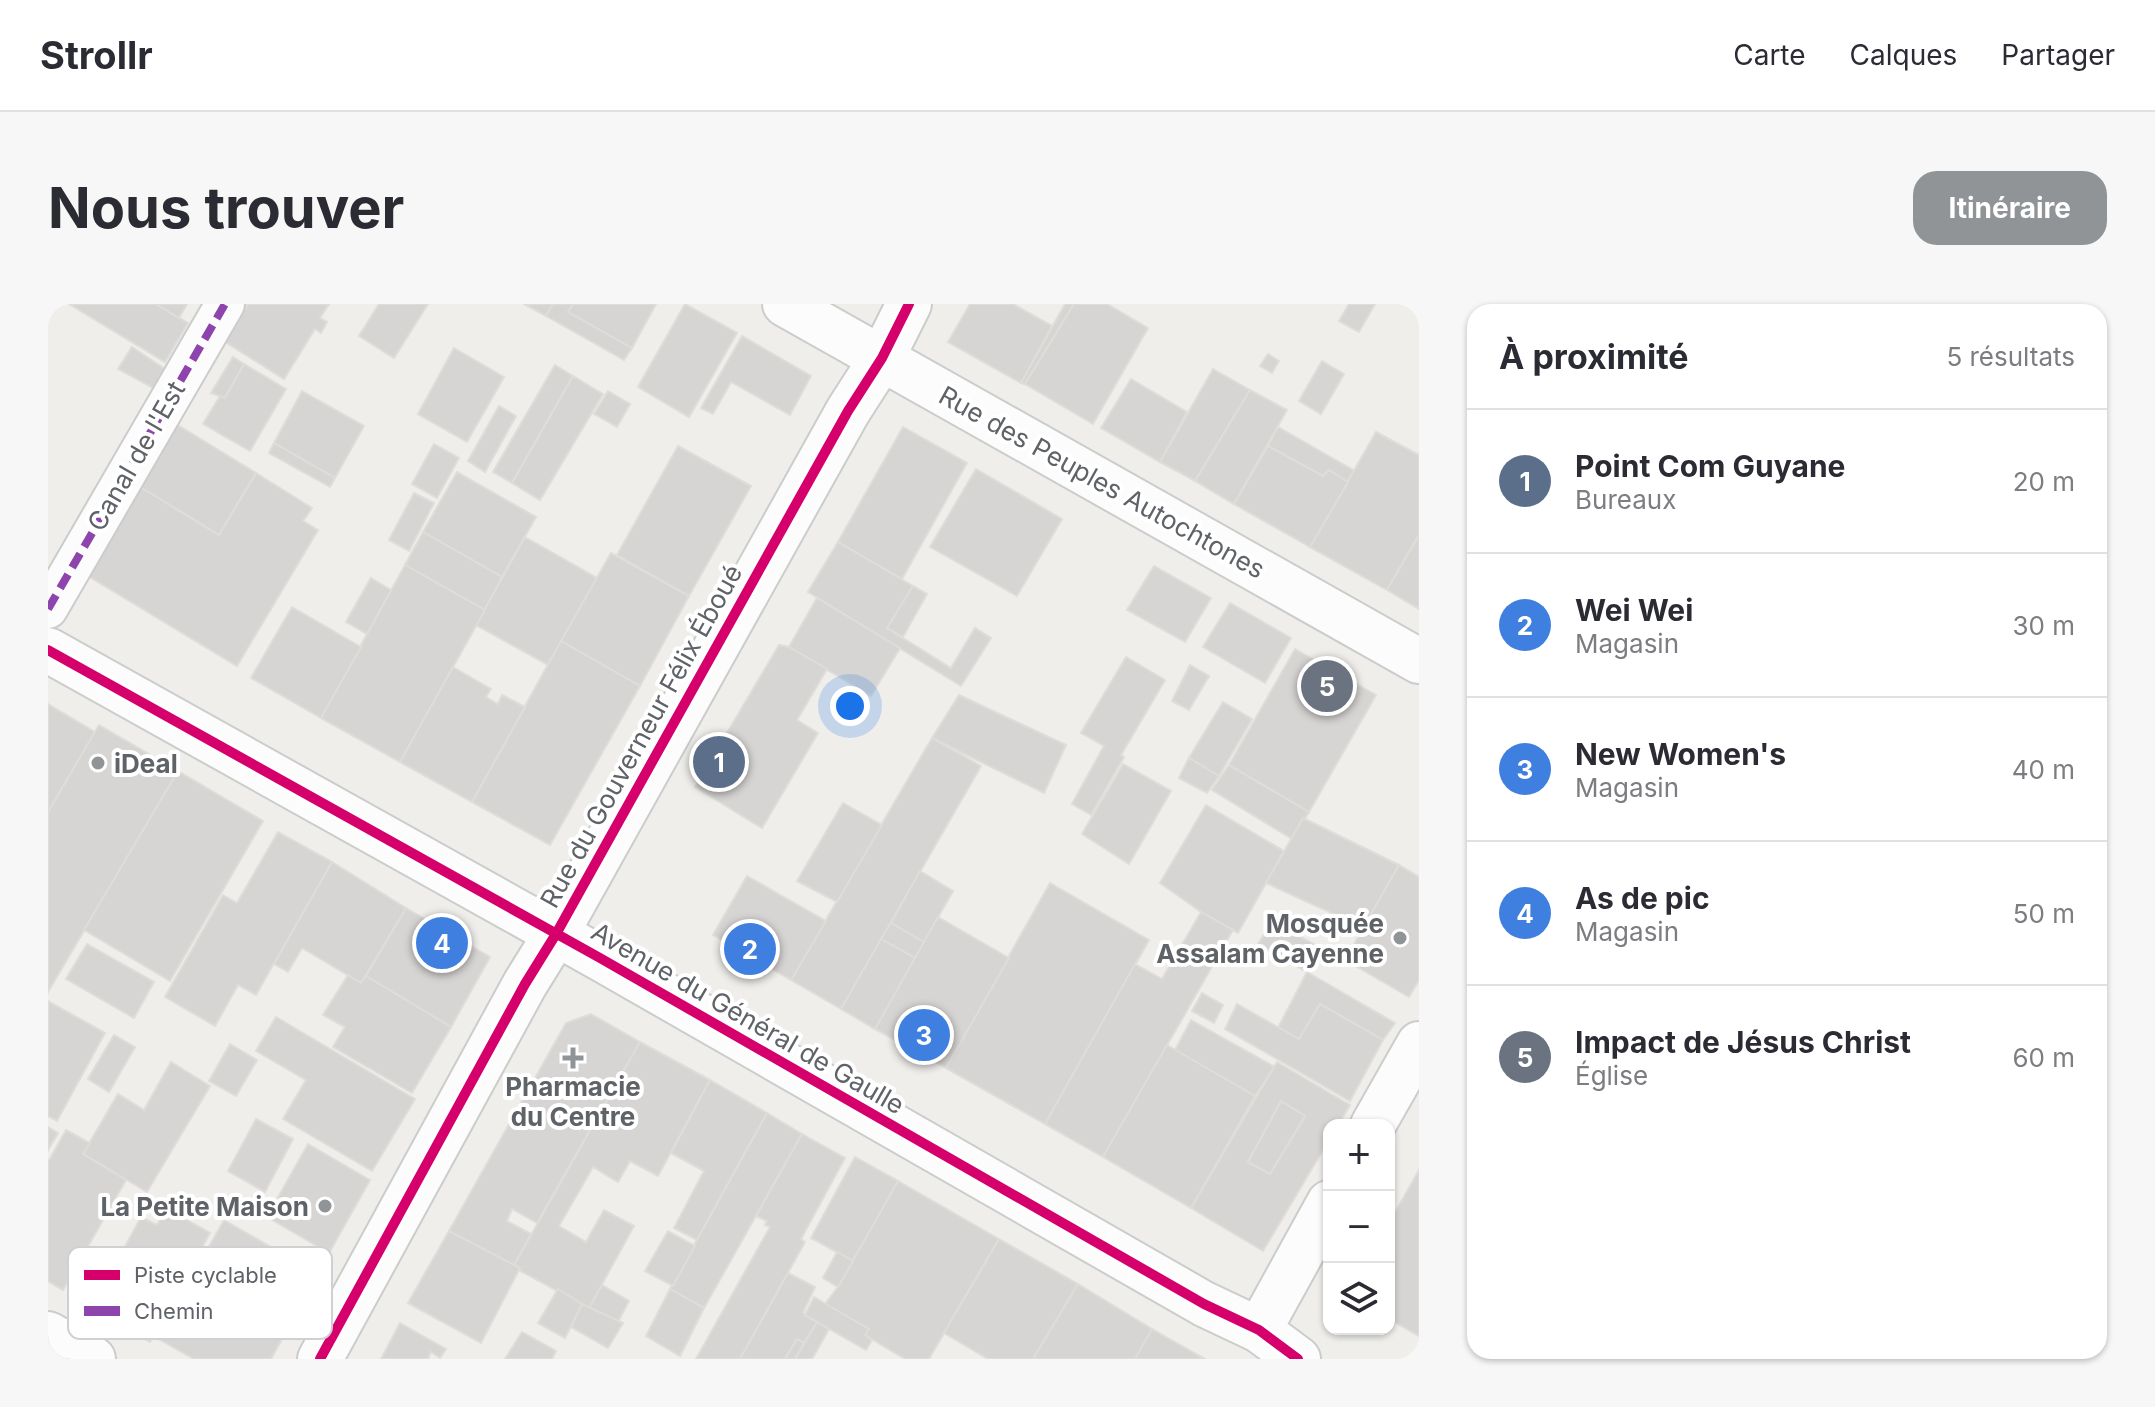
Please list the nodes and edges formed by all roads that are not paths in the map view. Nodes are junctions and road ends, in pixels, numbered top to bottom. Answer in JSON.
{"nodes":[{"id":1,"x":225,"y":304,"type":"edge"},
{"id":2,"x":785,"y":304,"type":"edge"},
{"id":3,"x":909,"y":304,"type":"edge"},
{"id":4,"x":882,"y":358,"type":"junction"},
{"id":5,"x":48,"y":609,"type":"edge"},
{"id":6,"x":48,"y":650,"type":"edge"},
{"id":7,"x":1419,"y":661,"type":"edge"},
{"id":8,"x":556,"y":934,"type":"junction"},
{"id":9,"x":1419,"y":1044,"type":"edge"},
{"id":10,"x":1376,"y":1119,"type":"edge"},
{"id":11,"x":1323,"y":1214,"type":"edge"},
{"id":12,"x":1259,"y":1330,"type":"junction"},
{"id":13,"x":48,"y":1334,"type":"edge"},
{"id":14,"x":332,"y":1337,"type":"edge"},
{"id":15,"x":331,"y":1339,"type":"edge"},
{"id":16,"x":93,"y":1359,"type":"edge"},
{"id":17,"x":320,"y":1359,"type":"edge"},
{"id":18,"x":1298,"y":1359,"type":"edge"}],
"edges":[{"from":1,"to":5,"type":"street","name":"Canal de l'Est"},
{"from":2,"to":4,"type":"street","name":"Rue des Peuples Autochtones"},
{"from":3,"to":4,"type":"street","name":"Rue du Gouverneur Félix Éboué"},
{"from":4,"to":7,"type":"street","name":"Rue des Peuples Autochtones"},
{"from":4,"to":8,"type":"street","name":"Rue du Gouverneur Félix Éboué"},
{"from":6,"to":8,"type":"street","name":"Avenue du Général de Gaulle"},
{"from":8,"to":12,"type":"street","name":"Avenue du Général de Gaulle"},
{"from":8,"to":14,"type":"street","name":"Rue du Gouverneur Félix Éboué"},
{"from":9,"to":10,"type":"street"},
{"from":11,"to":12,"type":"street"},
{"from":12,"to":18,"type":"street","name":"Avenue du Général de Gaulle"},
{"from":13,"to":16,"type":"street"},
{"from":15,"to":17,"type":"street","name":"Rue du Gouverneur Félix Éboué"}]}
